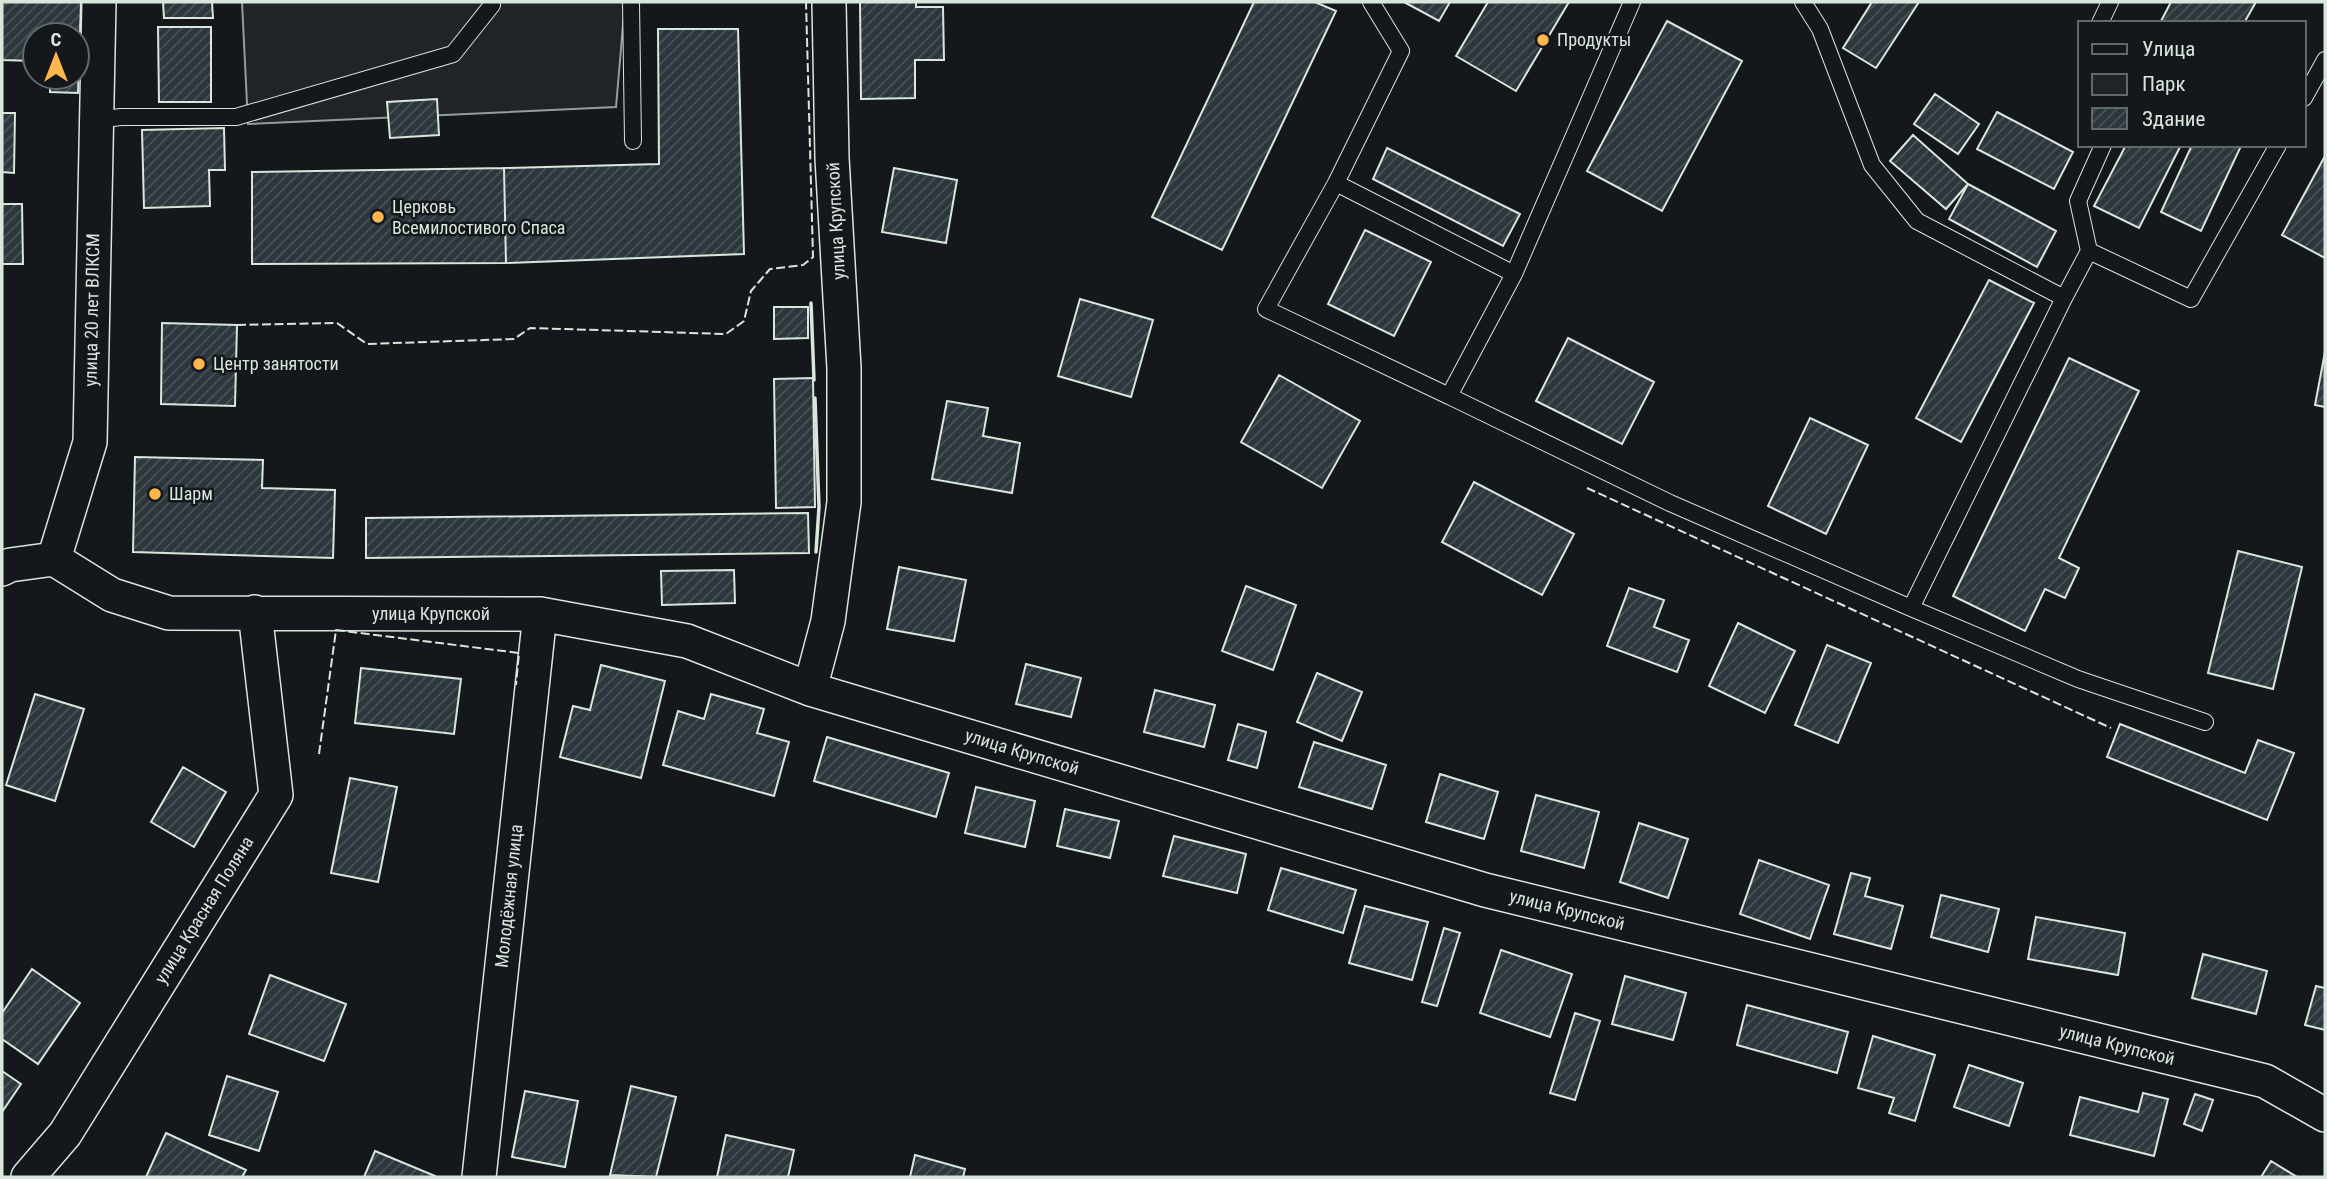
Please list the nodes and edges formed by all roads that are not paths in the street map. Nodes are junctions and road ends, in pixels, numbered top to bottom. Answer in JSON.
{"nodes":[{"id":1,"x":99,"y":2,"type":"edge"},
{"id":2,"x":631,"y":2,"type":"edge"},
{"id":3,"x":829,"y":2,"type":"edge"},
{"id":4,"x":1371,"y":2,"type":"edge"},
{"id":5,"x":1632,"y":2,"type":"edge"},
{"id":6,"x":1803,"y":2,"type":"edge"},
{"id":7,"x":2110,"y":2,"type":"edge"},
{"id":8,"x":492,"y":5,"type":"dead end"},
{"id":9,"x":2101,"y":21,"type":"edge"},
{"id":10,"x":2325,"y":60,"type":"edge"},
{"id":11,"x":2306,"y":94,"type":"edge"},
{"id":12,"x":96,"y":120,"type":"junction"},
{"id":13,"x":633,"y":141,"type":"dead end"},
{"id":14,"x":2102,"y":147,"type":"edge"},
{"id":15,"x":2277,"y":147,"type":"edge"},
{"id":16,"x":1336,"y":183,"type":"junction"},
{"id":17,"x":2089,"y":251,"type":"junction"},
{"id":18,"x":1514,"y":274,"type":"junction"},
{"id":19,"x":2064,"y":298,"type":"junction"},
{"id":20,"x":1448,"y":396,"type":"junction"},
{"id":21,"x":54,"y":559,"type":"junction"},
{"id":22,"x":2,"y":569,"type":"edge"},
{"id":23,"x":1911,"y":608,"type":"junction"},
{"id":24,"x":255,"y":612,"type":"junction"},
{"id":25,"x":540,"y":614,"type":"junction"},
{"id":26,"x":810,"y":689,"type":"junction"},
{"id":27,"x":2205,"y":722,"type":"dead end"},
{"id":28,"x":2325,"y":1115,"type":"edge"},
{"id":29,"x":28,"y":1177,"type":"edge"},
{"id":30,"x":479,"y":1177,"type":"edge"}],
"edges":[{"from":1,"to":12,"type":"street","name":"улица 20 лет ВЛКСМ"},
{"from":2,"to":13,"type":"lane"},
{"from":3,"to":26,"type":"street","name":"улица Крупской"},
{"from":4,"to":16,"type":"lane"},
{"from":5,"to":18,"type":"lane"},
{"from":6,"to":19,"type":"lane"},
{"from":7,"to":9,"type":"lane"},
{"from":8,"to":12,"type":"lane"},
{"from":10,"to":11,"type":"lane"},
{"from":12,"to":21,"type":"street","name":"улица 20 лет ВЛКСМ"},
{"from":14,"to":17,"type":"lane"},
{"from":15,"to":17,"type":"lane"},
{"from":16,"to":18,"type":"lane"},
{"from":16,"to":20,"type":"lane"},
{"from":17,"to":19,"type":"lane"},
{"from":18,"to":20,"type":"lane"},
{"from":19,"to":23,"type":"lane"},
{"from":20,"to":23,"type":"lane"},
{"from":21,"to":22,"type":"street"},
{"from":21,"to":24,"type":"street","name":"улица Крупской"},
{"from":23,"to":27,"type":"lane"},
{"from":24,"to":25,"type":"street","name":"улица Крупской"},
{"from":24,"to":29,"type":"street","name":"улица Красная Поляна"},
{"from":25,"to":26,"type":"street","name":"улица Крупской"},
{"from":25,"to":30,"type":"street","name":"Молодёжная улица"},
{"from":26,"to":28,"type":"street","name":"улица Крупской"}]}
